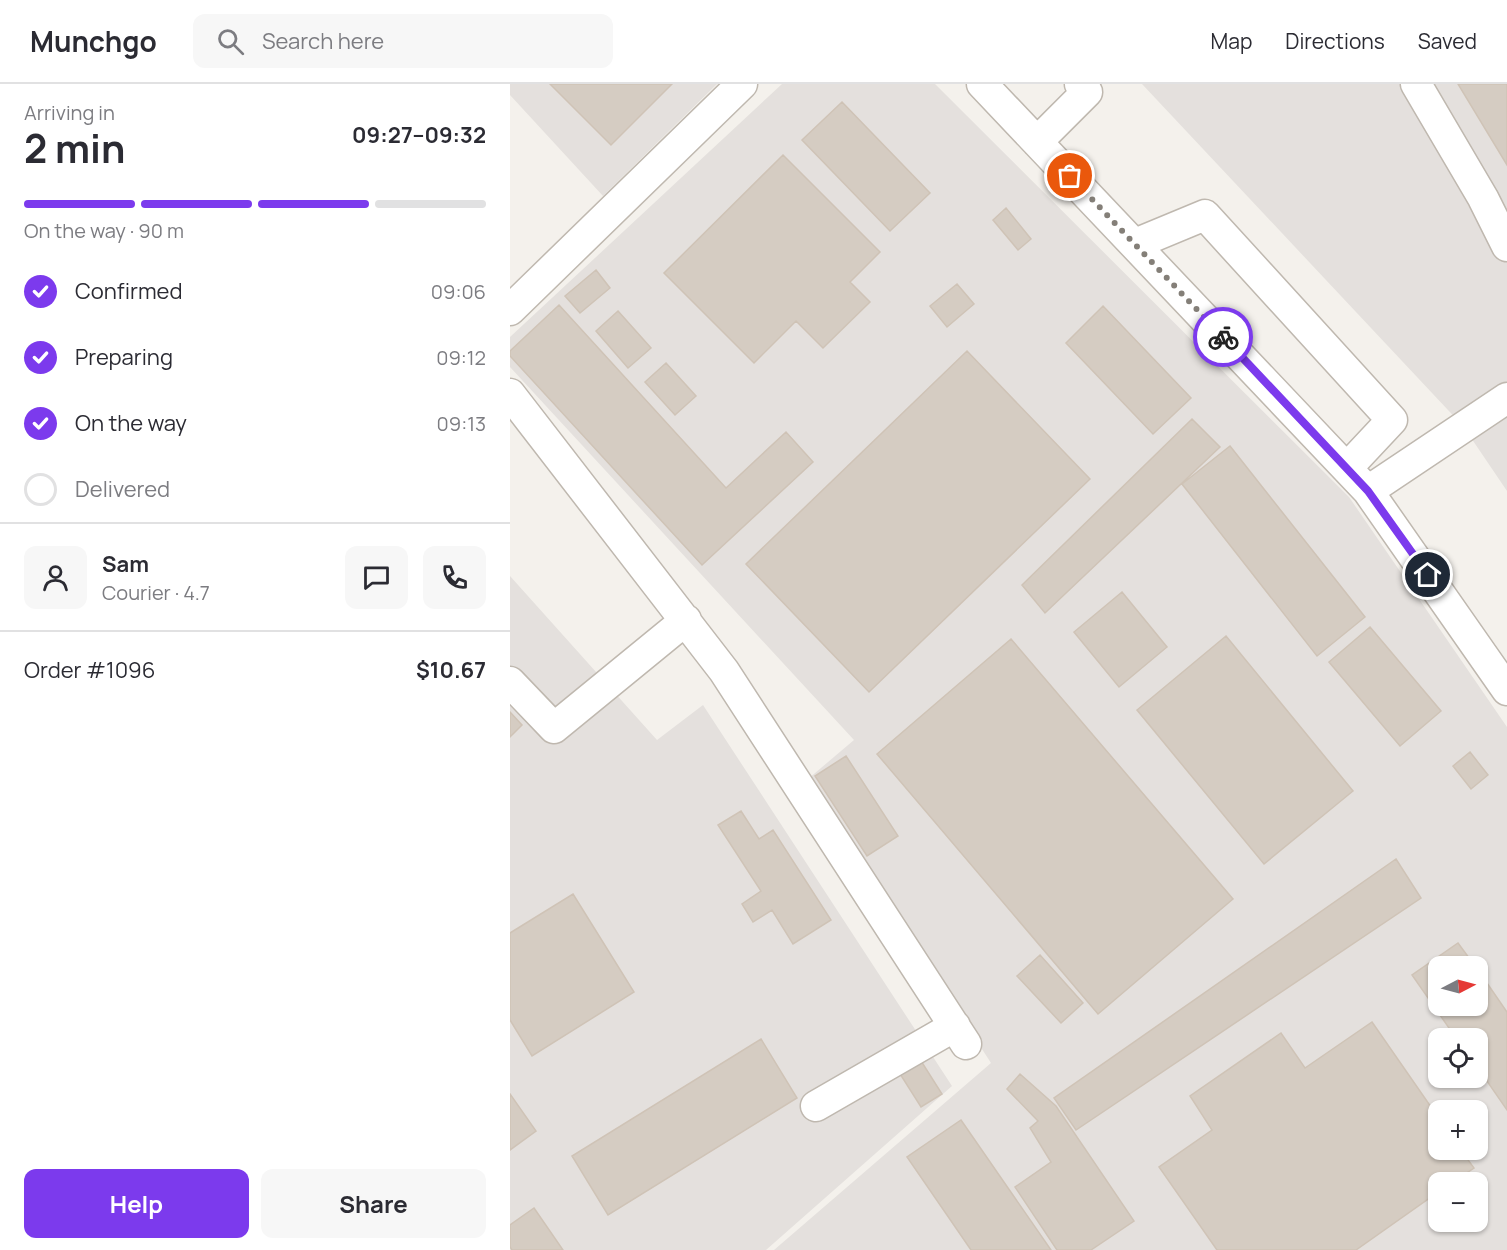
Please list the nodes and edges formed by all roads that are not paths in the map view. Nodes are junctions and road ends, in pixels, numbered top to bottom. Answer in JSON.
{"nodes":[{"id":1,"x":742,"y":84,"type":"edge"},
{"id":2,"x":982,"y":84,"type":"edge"},
{"id":3,"x":1080,"y":84,"type":"edge"},
{"id":4,"x":1416,"y":84,"type":"edge"},
{"id":5,"x":1037,"y":142,"type":"junction"},
{"id":6,"x":1135,"y":244,"type":"junction"},
{"id":7,"x":1507,"y":246,"type":"edge"},
{"id":8,"x":510,"y":310,"type":"edge"},
{"id":9,"x":510,"y":394,"type":"edge"},
{"id":10,"x":1507,"y":398,"type":"edge"},
{"id":11,"x":1347,"y":468,"type":"junction"},
{"id":12,"x":1368,"y":491,"type":"junction"},
{"id":13,"x":686,"y":620,"type":"junction"},
{"id":14,"x":510,"y":682,"type":"edge"},
{"id":15,"x":1507,"y":690,"type":"edge"},
{"id":16,"x":816,"y":1106,"type":"dead end"}],
"edges":[{"from":1,"to":8,"type":"street"},
{"from":2,"to":5,"type":"street"},
{"from":3,"to":5,"type":"street"},
{"from":4,"to":7,"type":"street"},
{"from":5,"to":6,"type":"street"},
{"from":6,"to":11,"type":"street"},
{"from":6,"to":11,"type":"street"},
{"from":9,"to":13,"type":"street"},
{"from":10,"to":12,"type":"street"},
{"from":11,"to":12,"type":"street"},
{"from":12,"to":15,"type":"street"},
{"from":13,"to":14,"type":"street"},
{"from":13,"to":16,"type":"street"}]}
